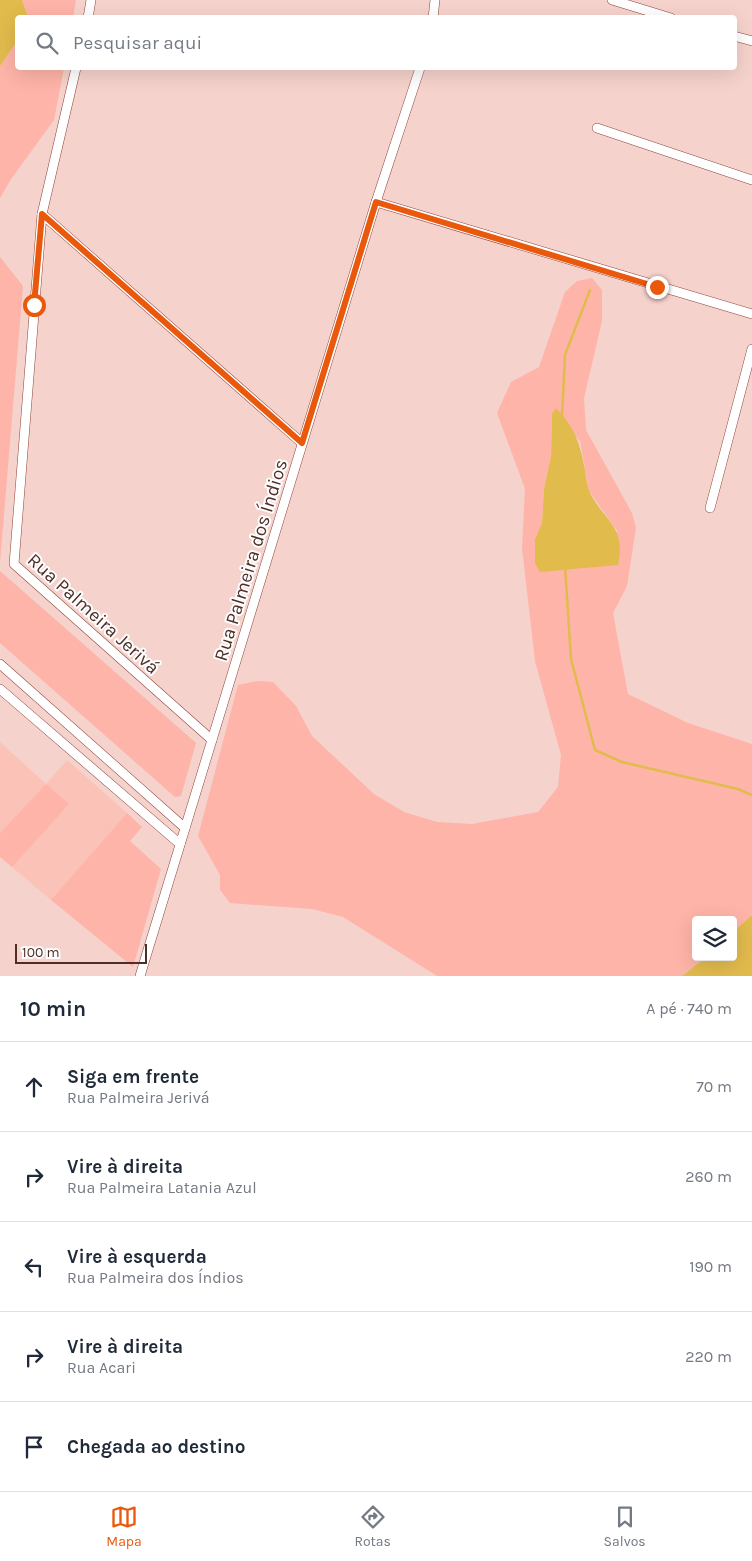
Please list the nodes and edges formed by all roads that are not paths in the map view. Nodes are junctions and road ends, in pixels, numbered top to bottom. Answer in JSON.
{"nodes":[{"id":1,"x":91,"y":0,"type":"edge"},
{"id":2,"x":435,"y":0,"type":"edge"},
{"id":3,"x":612,"y":0,"type":"edge"},
{"id":4,"x":88,"y":15,"type":"edge"},
{"id":5,"x":432,"y":15,"type":"edge"},
{"id":6,"x":662,"y":15,"type":"edge"},
{"id":7,"x":737,"y":37,"type":"edge"},
{"id":8,"x":752,"y":41,"type":"edge"},
{"id":9,"x":76,"y":70,"type":"edge"},
{"id":10,"x":419,"y":70,"type":"edge"},
{"id":11,"x":597,"y":128,"type":"dead end"},
{"id":12,"x":752,"y":180,"type":"edge"},
{"id":13,"x":376,"y":202,"type":"junction"},
{"id":14,"x":42,"y":214,"type":"junction"},
{"id":15,"x":752,"y":314,"type":"edge"},
{"id":16,"x":752,"y":349,"type":"edge"},
{"id":17,"x":302,"y":443,"type":"junction"},
{"id":18,"x":710,"y":508,"type":"dead end"},
{"id":19,"x":0,"y":664,"type":"edge"},
{"id":20,"x":0,"y":689,"type":"edge"},
{"id":21,"x":212,"y":740,"type":"junction"},
{"id":22,"x":185,"y":828,"type":"junction"},
{"id":23,"x":180,"y":844,"type":"junction"},
{"id":24,"x":140,"y":976,"type":"edge"}],
"edges":[{"from":1,"to":4,"type":"street"},
{"from":2,"to":5,"type":"street"},
{"from":3,"to":6,"type":"street"},
{"from":7,"to":8,"type":"street"},
{"from":9,"to":14,"type":"street","name":"Rua Palmeira Jerivá"},
{"from":10,"to":13,"type":"street","name":"Rua Palmeira dos Índios"},
{"from":11,"to":12,"type":"street"},
{"from":13,"to":15,"type":"street"},
{"from":13,"to":17,"type":"street","name":"Rua Palmeira dos Índios"},
{"from":14,"to":17,"type":"street"},
{"from":14,"to":21,"type":"street","name":"Rua Palmeira Jerivá"},
{"from":16,"to":18,"type":"street"},
{"from":17,"to":21,"type":"street","name":"Rua Palmeira dos Índios"},
{"from":19,"to":22,"type":"street"},
{"from":20,"to":23,"type":"street"},
{"from":21,"to":22,"type":"street","name":"Rua Palmeira dos Índios"},
{"from":22,"to":23,"type":"street","name":"Rua Palmeira dos Índios"},
{"from":23,"to":24,"type":"street","name":"Rua Palmeira dos Índios"}]}
